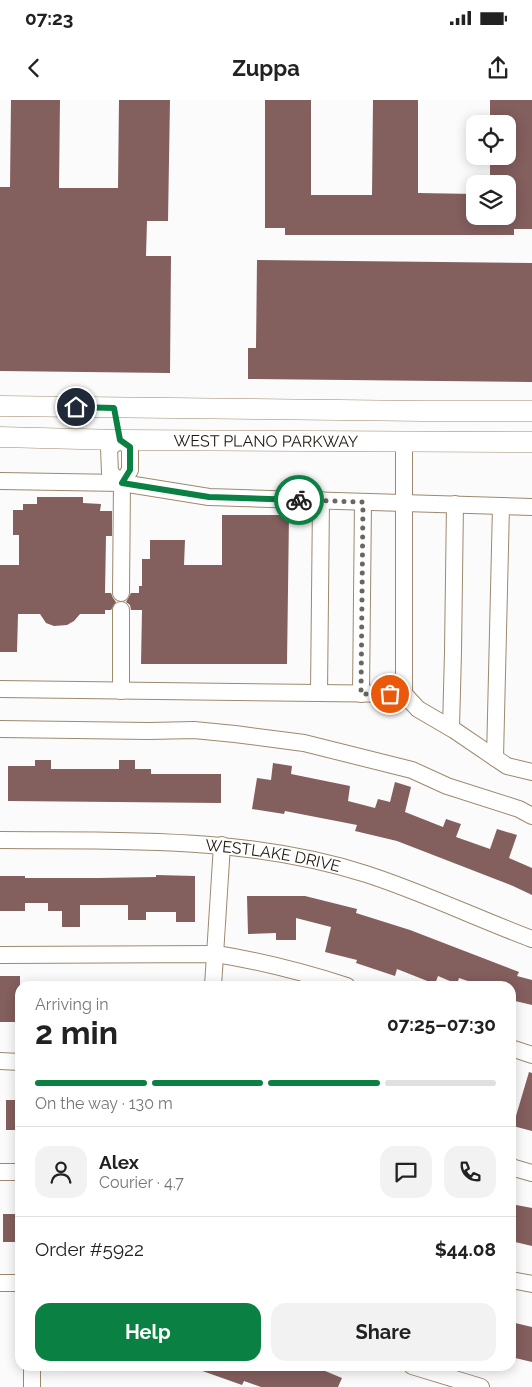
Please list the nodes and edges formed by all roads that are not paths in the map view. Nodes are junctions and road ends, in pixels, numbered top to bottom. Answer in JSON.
{"nodes":[{"id":1,"x":0,"y":406,"type":"edge"},
{"id":2,"x":114,"y":408,"type":"junction"},
{"id":3,"x":532,"y":411,"type":"edge"},
{"id":4,"x":0,"y":437,"type":"edge"},
{"id":5,"x":120,"y":440,"type":"junction"},
{"id":6,"x":404,"y":441,"type":"junction"},
{"id":7,"x":532,"y":442,"type":"edge"},
{"id":8,"x":0,"y":481,"type":"edge"},
{"id":9,"x":122,"y":483,"type":"junction"},
{"id":10,"x":321,"y":500,"type":"junction"},
{"id":11,"x":363,"y":502,"type":"junction"},
{"id":12,"x":404,"y":503,"type":"junction"},
{"id":13,"x":455,"y":504,"type":"junction"},
{"id":14,"x":501,"y":506,"type":"junction"},
{"id":15,"x":532,"y":507,"type":"edge"},
{"id":16,"x":121,"y":593,"type":"dead end"},
{"id":17,"x":121,"y":610,"type":"dead end"},
{"id":18,"x":0,"y":689,"type":"edge"},
{"id":19,"x":121,"y":691,"type":"junction"},
{"id":20,"x":319,"y":693,"type":"junction"},
{"id":21,"x":361,"y":694,"type":"junction"},
{"id":22,"x":404,"y":694,"type":"junction"},
{"id":23,"x":451,"y":728,"type":"junction"},
{"id":24,"x":0,"y":729,"type":"edge"},
{"id":25,"x":495,"y":758,"type":"junction"},
{"id":26,"x":532,"y":772,"type":"edge"},
{"id":27,"x":532,"y":816,"type":"edge"},
{"id":28,"x":0,"y":840,"type":"edge"},
{"id":29,"x":222,"y":845,"type":"junction"},
{"id":30,"x":532,"y":939,"type":"edge"},
{"id":31,"x":0,"y":954,"type":"edge"},
{"id":32,"x":216,"y":954,"type":"junction"},
{"id":33,"x":213,"y":981,"type":"edge"},
{"id":34,"x":330,"y":981,"type":"edge"},
{"id":35,"x":516,"y":1050,"type":"edge"},
{"id":36,"x":532,"y":1055,"type":"edge"},
{"id":37,"x":0,"y":1061,"type":"edge"},
{"id":38,"x":15,"y":1062,"type":"edge"},
{"id":39,"x":516,"y":1168,"type":"edge"},
{"id":40,"x":0,"y":1172,"type":"edge"},
{"id":41,"x":15,"y":1172,"type":"edge"},
{"id":42,"x":532,"y":1173,"type":"edge"},
{"id":43,"x":516,"y":1281,"type":"edge"},
{"id":44,"x":0,"y":1283,"type":"edge"},
{"id":45,"x":15,"y":1283,"type":"edge"},
{"id":46,"x":532,"y":1284,"type":"edge"},
{"id":47,"x":32,"y":1371,"type":"edge"},
{"id":48,"x":428,"y":1371,"type":"edge"},
{"id":49,"x":32,"y":1387,"type":"edge"},
{"id":50,"x":481,"y":1387,"type":"edge"}],
"edges":[{"from":1,"to":2,"type":"main road","name":"WEST PLANO PARKWAY"},
{"from":2,"to":3,"type":"main road","name":"WEST PLANO PARKWAY"},
{"from":2,"to":5,"type":"main road"},
{"from":4,"to":5,"type":"main road","name":"WEST PLANO PARKWAY"},
{"from":5,"to":6,"type":"main road","name":"WEST PLANO PARKWAY"},
{"from":5,"to":9,"type":"street"},
{"from":6,"to":7,"type":"main road","name":"WEST PLANO PARKWAY"},
{"from":6,"to":12,"type":"street"},
{"from":8,"to":9,"type":"street"},
{"from":9,"to":10,"type":"street"},
{"from":9,"to":16,"type":"street"},
{"from":10,"to":11,"type":"street"},
{"from":10,"to":20,"type":"street"},
{"from":11,"to":12,"type":"street"},
{"from":11,"to":21,"type":"street"},
{"from":12,"to":13,"type":"street"},
{"from":12,"to":22,"type":"street"},
{"from":13,"to":14,"type":"street"},
{"from":13,"to":23,"type":"street"},
{"from":14,"to":15,"type":"street"},
{"from":14,"to":25,"type":"street"},
{"from":17,"to":19,"type":"street"},
{"from":18,"to":19,"type":"street"},
{"from":19,"to":20,"type":"street"},
{"from":20,"to":21,"type":"street"},
{"from":21,"to":22,"type":"street"},
{"from":22,"to":23,"type":"street"},
{"from":23,"to":25,"type":"street"},
{"from":24,"to":27,"type":"street"},
{"from":25,"to":26,"type":"street"},
{"from":28,"to":29,"type":"street","name":"WESTLAKE DRIVE"},
{"from":29,"to":30,"type":"street","name":"WESTLAKE DRIVE"},
{"from":29,"to":32,"type":"street"},
{"from":31,"to":32,"type":"street"},
{"from":32,"to":33,"type":"street"},
{"from":32,"to":34,"type":"street"},
{"from":35,"to":36,"type":"street"},
{"from":37,"to":38,"type":"street"},
{"from":39,"to":42,"type":"street"},
{"from":40,"to":41,"type":"street"},
{"from":43,"to":46,"type":"street"},
{"from":44,"to":45,"type":"street"},
{"from":47,"to":49,"type":"street"},
{"from":48,"to":50,"type":"street"}]}
